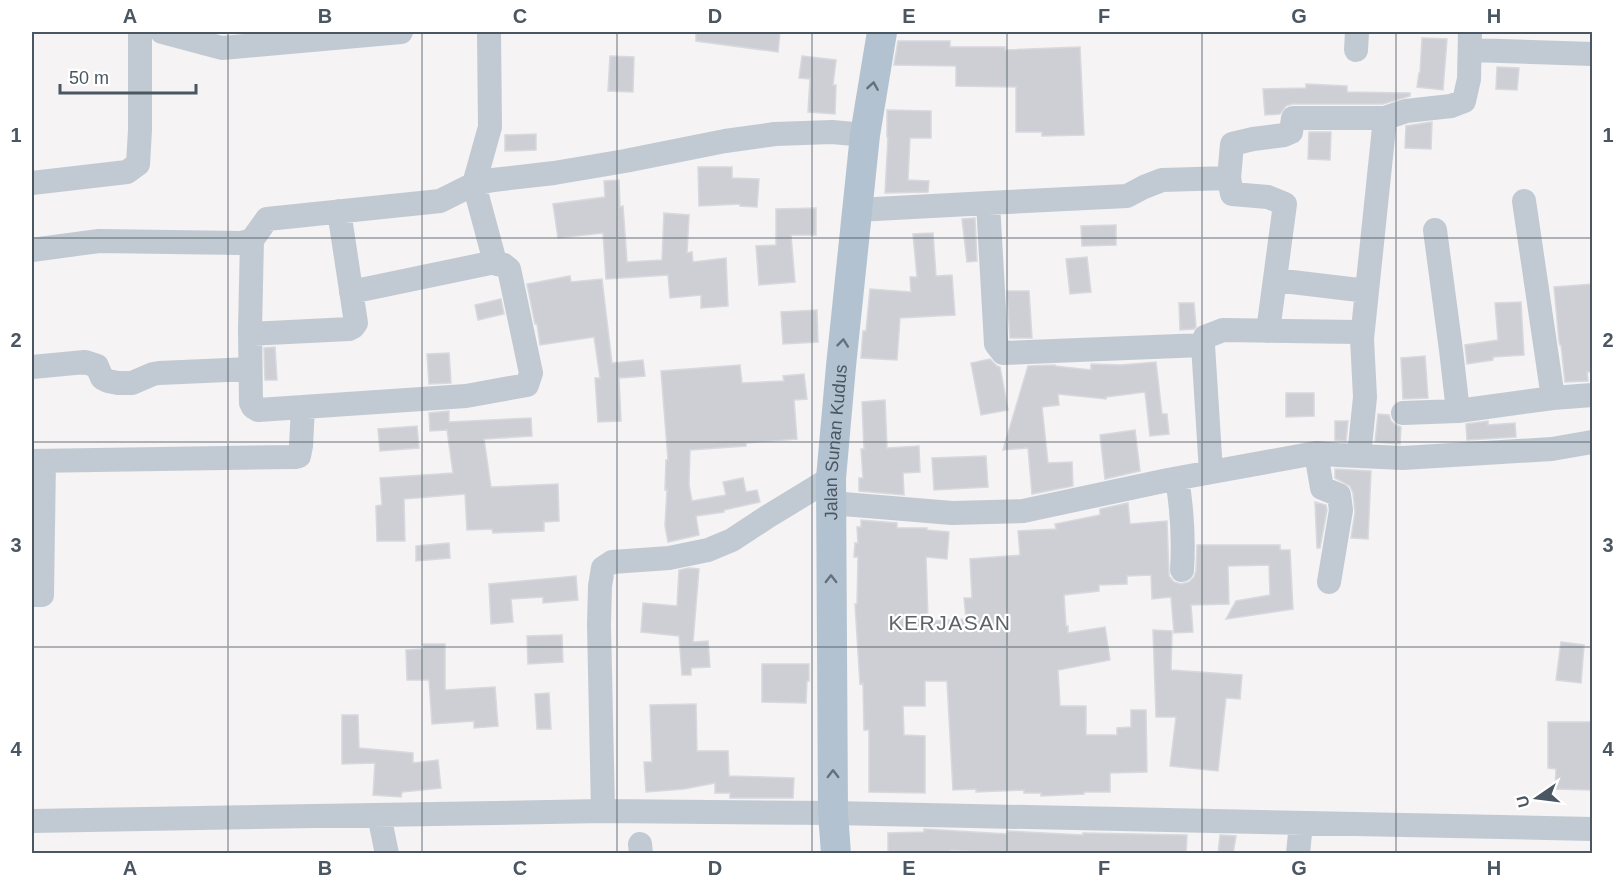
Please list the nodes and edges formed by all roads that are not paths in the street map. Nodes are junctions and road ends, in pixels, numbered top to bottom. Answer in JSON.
{"nodes":[{"id":1,"x":140,"y":32,"type":"edge"},
{"id":2,"x":162,"y":32,"type":"edge"},
{"id":3,"x":401,"y":32,"type":"edge"},
{"id":4,"x":489,"y":32,"type":"edge"},
{"id":5,"x":882,"y":32,"type":"edge"},
{"id":6,"x":330,"y":35,"type":"edge"},
{"id":7,"x":1470,"y":41,"type":"edge"},
{"id":8,"x":1593,"y":54,"type":"edge"},
{"id":9,"x":1385,"y":118,"type":"junction"},
{"id":10,"x":865,"y":135,"type":"junction"},
{"id":11,"x":1229,"y":178,"type":"junction"},
{"id":12,"x":32,"y":183,"type":"edge"},
{"id":13,"x":474,"y":184,"type":"junction"},
{"id":14,"x":1524,"y":201,"type":"dead end"},
{"id":15,"x":988,"y":203,"type":"junction"},
{"id":16,"x":857,"y":210,"type":"junction"},
{"id":17,"x":339,"y":211,"type":"junction"},
{"id":18,"x":1435,"y":230,"type":"dead end"},
{"id":19,"x":252,"y":240,"type":"junction"},
{"id":20,"x":32,"y":250,"type":"edge"},
{"id":21,"x":495,"y":262,"type":"junction"},
{"id":22,"x":1275,"y":280,"type":"junction"},
{"id":23,"x":1367,"y":291,"type":"junction"},
{"id":24,"x":351,"y":292,"type":"junction"},
{"id":25,"x":1268,"y":331,"type":"junction"},
{"id":26,"x":250,"y":334,"type":"junction"},
{"id":27,"x":1362,"y":339,"type":"junction"},
{"id":28,"x":1203,"y":345,"type":"junction"},
{"id":29,"x":32,"y":367,"type":"edge"},
{"id":30,"x":250,"y":369,"type":"junction"},
{"id":31,"x":1593,"y":395,"type":"edge"},
{"id":32,"x":1553,"y":398,"type":"junction"},
{"id":33,"x":303,"y":407,"type":"junction"},
{"id":34,"x":1458,"y":411,"type":"junction"},
{"id":35,"x":1403,"y":413,"type":"dead end"},
{"id":36,"x":1593,"y":442,"type":"edge"},
{"id":37,"x":1316,"y":453,"type":"junction"},
{"id":38,"x":1359,"y":456,"type":"junction"},
{"id":39,"x":38,"y":461,"type":"edge"},
{"id":40,"x":1211,"y":472,"type":"junction"},
{"id":41,"x":1177,"y":479,"type":"junction"},
{"id":42,"x":831,"y":490,"type":"junction"},
{"id":43,"x":1182,"y":570,"type":"dead end"},
{"id":44,"x":1329,"y":582,"type":"dead end"},
{"id":45,"x":32,"y":595,"type":"edge"},
{"id":46,"x":603,"y":811,"type":"junction"},
{"id":47,"x":833,"y":813,"type":"junction"},
{"id":48,"x":379,"y":814,"type":"junction"},
{"id":49,"x":32,"y":821,"type":"edge"},
{"id":50,"x":1301,"y":823,"type":"junction"},
{"id":51,"x":1593,"y":829,"type":"edge"},
{"id":52,"x":387,"y":854,"type":"edge"},
{"id":53,"x":836,"y":854,"type":"edge"},
{"id":54,"x":1299,"y":854,"type":"edge"}],
"edges":[{"from":1,"to":12,"type":"street"},
{"from":2,"to":6,"type":"street"},
{"from":3,"to":6,"type":"street"},
{"from":4,"to":13,"type":"street"},
{"from":10,"to":5,"type":"main road","name":"Jalan Sunan Kudus","one_way":true},
{"from":7,"to":8,"type":"street"},
{"from":7,"to":9,"type":"street"},
{"from":9,"to":11,"type":"street"},
{"from":9,"to":23,"type":"street"},
{"from":10,"to":13,"type":"street"},
{"from":10,"to":16,"type":"main road","name":"Jalan Sunan Kudus"},
{"from":11,"to":15,"type":"street"},
{"from":11,"to":22,"type":"street"},
{"from":13,"to":17,"type":"street"},
{"from":13,"to":21,"type":"street"},
{"from":14,"to":32,"type":"street"},
{"from":15,"to":16,"type":"street"},
{"from":15,"to":28,"type":"street"},
{"from":42,"to":16,"type":"main road","name":"Jalan Sunan Kudus","one_way":true},
{"from":17,"to":19,"type":"street"},
{"from":17,"to":24,"type":"street"},
{"from":18,"to":34,"type":"street"},
{"from":19,"to":20,"type":"street"},
{"from":19,"to":26,"type":"street"},
{"from":21,"to":24,"type":"street"},
{"from":21,"to":33,"type":"street"},
{"from":22,"to":23,"type":"street"},
{"from":22,"to":25,"type":"street"},
{"from":23,"to":27,"type":"street"},
{"from":24,"to":26,"type":"street"},
{"from":25,"to":27,"type":"street"},
{"from":25,"to":28,"type":"street"},
{"from":26,"to":30,"type":"street"},
{"from":27,"to":38,"type":"street"},
{"from":28,"to":40,"type":"street"},
{"from":29,"to":30,"type":"street"},
{"from":30,"to":33,"type":"street"},
{"from":31,"to":32,"type":"street"},
{"from":32,"to":34,"type":"street"},
{"from":33,"to":39,"type":"street"},
{"from":34,"to":35,"type":"street"},
{"from":36,"to":38,"type":"street"},
{"from":37,"to":38,"type":"street"},
{"from":37,"to":40,"type":"street"},
{"from":37,"to":44,"type":"street"},
{"from":39,"to":45,"type":"street"},
{"from":40,"to":41,"type":"street"},
{"from":41,"to":42,"type":"street"},
{"from":41,"to":43,"type":"street"},
{"from":42,"to":46,"type":"street"},
{"from":47,"to":42,"type":"main road","name":"Jalan Sunan Kudus","one_way":true},
{"from":46,"to":47,"type":"street"},
{"from":46,"to":48,"type":"street"},
{"from":47,"to":50,"type":"street"},
{"from":47,"to":53,"type":"main road","name":"Jalan Sunan Kudus"},
{"from":48,"to":49,"type":"street"},
{"from":48,"to":52,"type":"street"},
{"from":50,"to":51,"type":"street"},
{"from":50,"to":54,"type":"street"}]}
